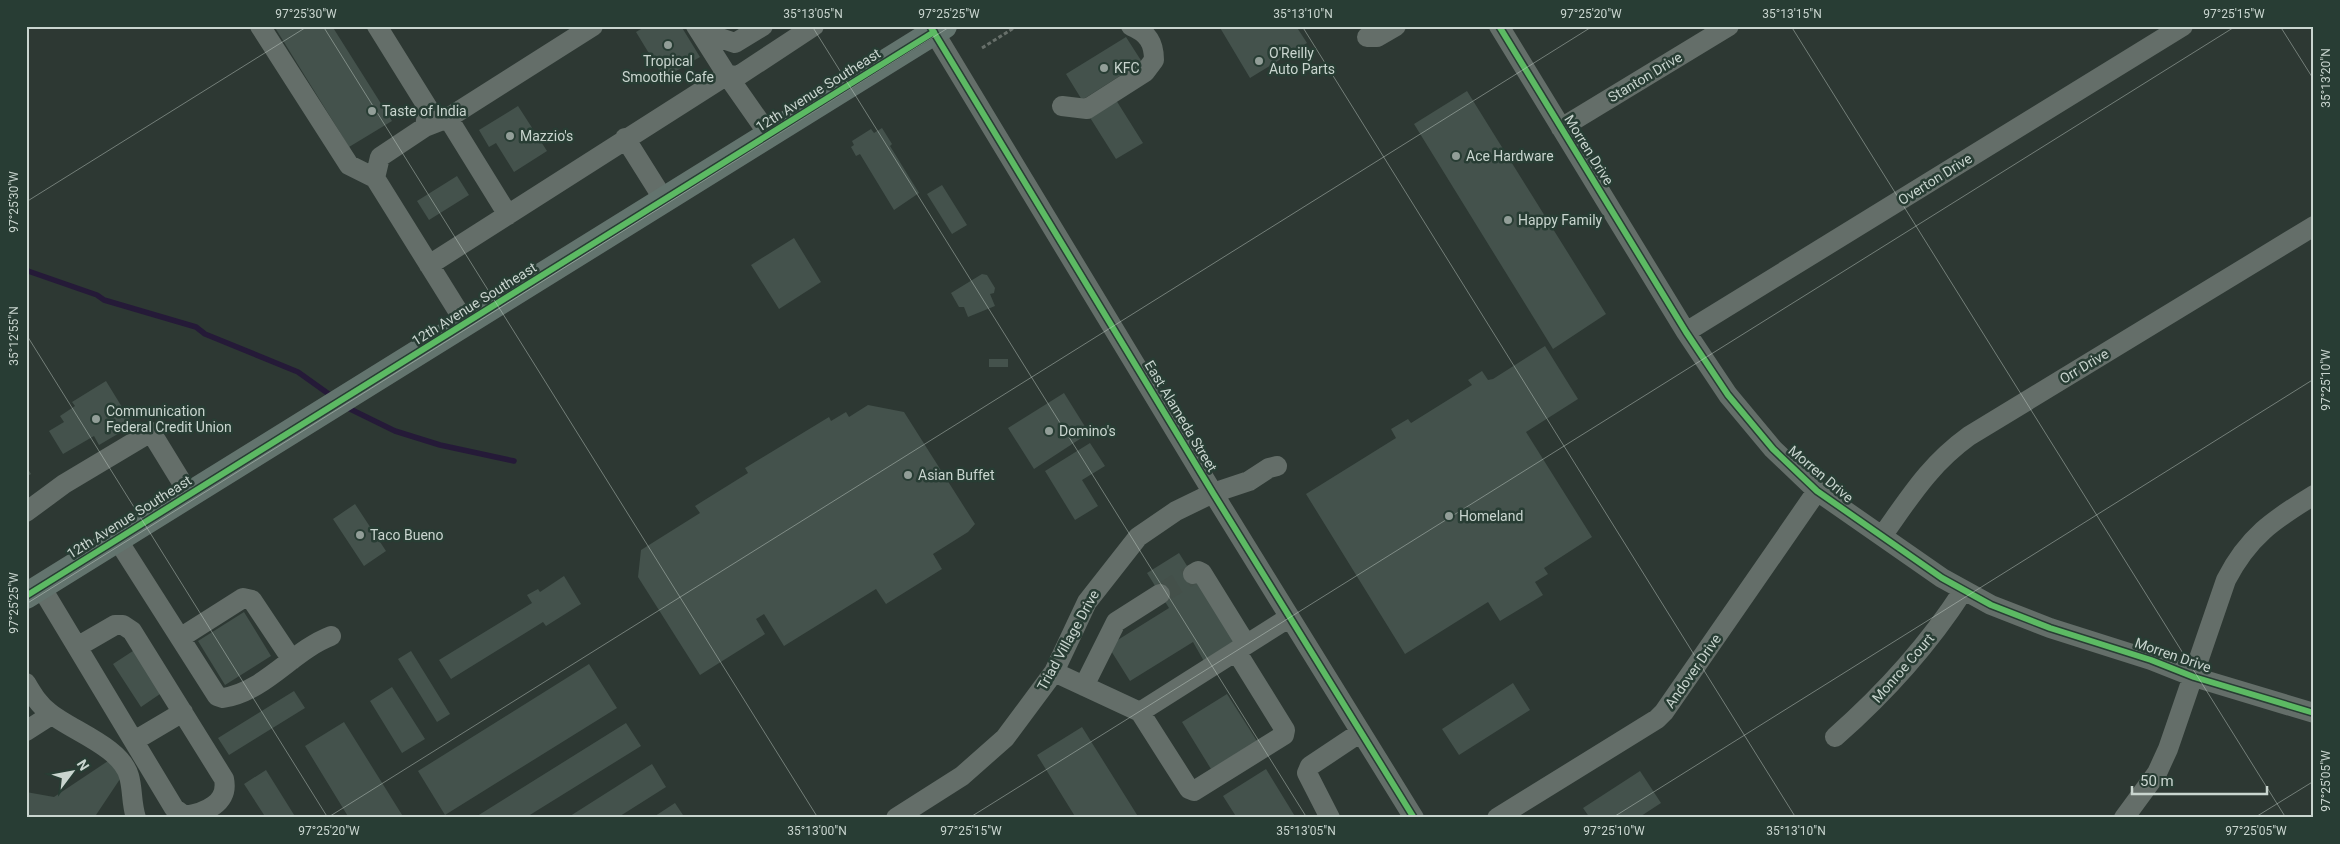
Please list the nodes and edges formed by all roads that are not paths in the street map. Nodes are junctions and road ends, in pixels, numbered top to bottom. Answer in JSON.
{"nodes":[{"id":1,"x":260,"y":26,"type":"edge"},
{"id":2,"x":378,"y":26,"type":"edge"},
{"id":3,"x":593,"y":26,"type":"edge"},
{"id":4,"x":696,"y":26,"type":"edge"},
{"id":5,"x":710,"y":26,"type":"edge"},
{"id":6,"x":763,"y":26,"type":"edge"},
{"id":7,"x":814,"y":26,"type":"edge"},
{"id":8,"x":1131,"y":26,"type":"edge"},
{"id":9,"x":1396,"y":26,"type":"edge"},
{"id":10,"x":1499,"y":26,"type":"edge"},
{"id":11,"x":1729,"y":26,"type":"edge"},
{"id":12,"x":2183,"y":26,"type":"edge"},
{"id":13,"x":936,"y":28,"type":"edge"},
{"id":14,"x":1367,"y":37,"type":"dead end"},
{"id":15,"x":727,"y":75,"type":"junction"},
{"id":16,"x":1062,"y":106,"type":"dead end"},
{"id":17,"x":448,"y":118,"type":"junction"},
{"id":18,"x":424,"y":128,"type":"junction"},
{"id":19,"x":1561,"y":128,"type":"junction"},
{"id":20,"x":770,"y":135,"type":"junction"},
{"id":21,"x":626,"y":138,"type":"junction"},
{"id":22,"x":375,"y":178,"type":"junction"},
{"id":23,"x":664,"y":200,"type":"junction"},
{"id":24,"x":508,"y":215,"type":"junction"},
{"id":25,"x":2314,"y":226,"type":"edge"},
{"id":26,"x":429,"y":265,"type":"junction"},
{"id":27,"x":466,"y":324,"type":"junction"},
{"id":28,"x":1686,"y":332,"type":"junction"},
{"id":29,"x":1277,"y":466,"type":"dead end"},
{"id":30,"x":1817,"y":491,"type":"junction"},
{"id":31,"x":1213,"y":493,"type":"junction"},
{"id":32,"x":189,"y":494,"type":"junction"},
{"id":33,"x":2314,"y":495,"type":"edge"},
{"id":34,"x":26,"y":512,"type":"edge"},
{"id":35,"x":1882,"y":536,"type":"junction"},
{"id":36,"x":117,"y":539,"type":"junction"},
{"id":37,"x":1195,"y":573,"type":"dead end"},
{"id":38,"x":1962,"y":591,"type":"junction"},
{"id":39,"x":34,"y":592,"type":"edge"},
{"id":40,"x":1160,"y":594,"type":"tunnel mouth"},
{"id":41,"x":1290,"y":616,"type":"junction"},
{"id":42,"x":331,"y":636,"type":"dead end"},
{"id":43,"x":180,"y":638,"type":"junction"},
{"id":44,"x":1241,"y":647,"type":"junction"},
{"id":45,"x":77,"y":648,"type":"junction"},
{"id":46,"x":292,"y":660,"type":"junction"},
{"id":47,"x":1054,"y":672,"type":"junction"},
{"id":48,"x":2194,"y":677,"type":"junction"},
{"id":49,"x":26,"y":684,"type":"edge"},
{"id":50,"x":1084,"y":686,"type":"junction"},
{"id":51,"x":183,"y":712,"type":"junction"},
{"id":52,"x":1140,"y":712,"type":"junction"},
{"id":53,"x":2314,"y":713,"type":"edge"},
{"id":54,"x":51,"y":715,"type":"junction"},
{"id":55,"x":26,"y":731,"type":"edge"},
{"id":56,"x":1361,"y":732,"type":"junction"},
{"id":57,"x":1835,"y":737,"type":"dead end"},
{"id":58,"x":134,"y":741,"type":"junction"},
{"id":59,"x":136,"y":818,"type":"edge"},
{"id":60,"x":896,"y":818,"type":"edge"},
{"id":61,"x":1330,"y":818,"type":"edge"},
{"id":62,"x":1414,"y":818,"type":"edge"},
{"id":63,"x":1497,"y":818,"type":"edge"},
{"id":64,"x":2124,"y":818,"type":"edge"}],
"edges":[{"from":1,"to":22,"type":"street"},
{"from":2,"to":18,"type":"street"},
{"from":3,"to":17,"type":"street"},
{"from":4,"to":15,"type":"street"},
{"from":5,"to":6,"type":"street"},
{"from":7,"to":15,"type":"street"},
{"from":8,"to":16,"type":"street"},
{"from":9,"to":14,"type":"street"},
{"from":10,"to":19,"type":"street","name":"Morren Drive"},
{"from":11,"to":19,"type":"street","name":"Stanton Drive"},
{"from":12,"to":28,"type":"street","name":"Overton Drive"},
{"from":13,"to":20,"type":"main road","name":"12th Avenue Southeast"},
{"from":13,"to":31,"type":"street","name":"East Alameda Street"},
{"from":15,"to":20,"type":"street"},
{"from":15,"to":21,"type":"street"},
{"from":17,"to":18,"type":"street"},
{"from":17,"to":24,"type":"street"},
{"from":18,"to":22,"type":"street"},
{"from":19,"to":28,"type":"street","name":"Morren Drive"},
{"from":20,"to":23,"type":"main road","name":"12th Avenue Southeast"},
{"from":21,"to":23,"type":"street"},
{"from":21,"to":24,"type":"street"},
{"from":22,"to":26,"type":"street"},
{"from":23,"to":27,"type":"main road","name":"12th Avenue Southeast"},
{"from":24,"to":26,"type":"street"},
{"from":25,"to":35,"type":"street","name":"Orr Drive"},
{"from":26,"to":27,"type":"street"},
{"from":27,"to":32,"type":"main road","name":"12th Avenue Southeast"},
{"from":28,"to":30,"type":"street","name":"Morren Drive"},
{"from":29,"to":31,"type":"street","name":"Triad Village Drive"},
{"from":30,"to":35,"type":"street","name":"Morren Drive"},
{"from":30,"to":63,"type":"street","name":"Andover Drive"},
{"from":31,"to":41,"type":"street","name":"East Alameda Street"},
{"from":31,"to":47,"type":"street","name":"Triad Village Drive"},
{"from":32,"to":34,"type":"street"},
{"from":32,"to":36,"type":"main road","name":"12th Avenue Southeast"},
{"from":33,"to":48,"type":"street"},
{"from":35,"to":38,"type":"street","name":"Morren Drive"},
{"from":36,"to":39,"type":"main road","name":"12th Avenue Southeast"},
{"from":36,"to":43,"type":"street"},
{"from":37,"to":44,"type":"street"},
{"from":38,"to":48,"type":"street","name":"Morren Drive"},
{"from":38,"to":57,"type":"street","name":"Monroe Court"},
{"from":39,"to":45,"type":"street"},
{"from":40,"to":50,"type":"street"},
{"from":41,"to":44,"type":"street"},
{"from":41,"to":56,"type":"street","name":"East Alameda Street"},
{"from":42,"to":46,"type":"street"},
{"from":43,"to":46,"type":"street"},
{"from":43,"to":46,"type":"street"},
{"from":44,"to":52,"type":"street"},
{"from":44,"to":52,"type":"street"},
{"from":45,"to":51,"type":"street"},
{"from":45,"to":58,"type":"street"},
{"from":47,"to":50,"type":"street"},
{"from":47,"to":60,"type":"street","name":"Triad Village Drive"},
{"from":48,"to":53,"type":"street","name":"Morren Drive"},
{"from":48,"to":64,"type":"street"},
{"from":49,"to":54,"type":"street"},
{"from":50,"to":52,"type":"street"},
{"from":51,"to":58,"type":"street"},
{"from":51,"to":58,"type":"street"},
{"from":54,"to":55,"type":"street"},
{"from":54,"to":59,"type":"street"},
{"from":56,"to":61,"type":"street"},
{"from":56,"to":62,"type":"street","name":"East Alameda Street"}]}
